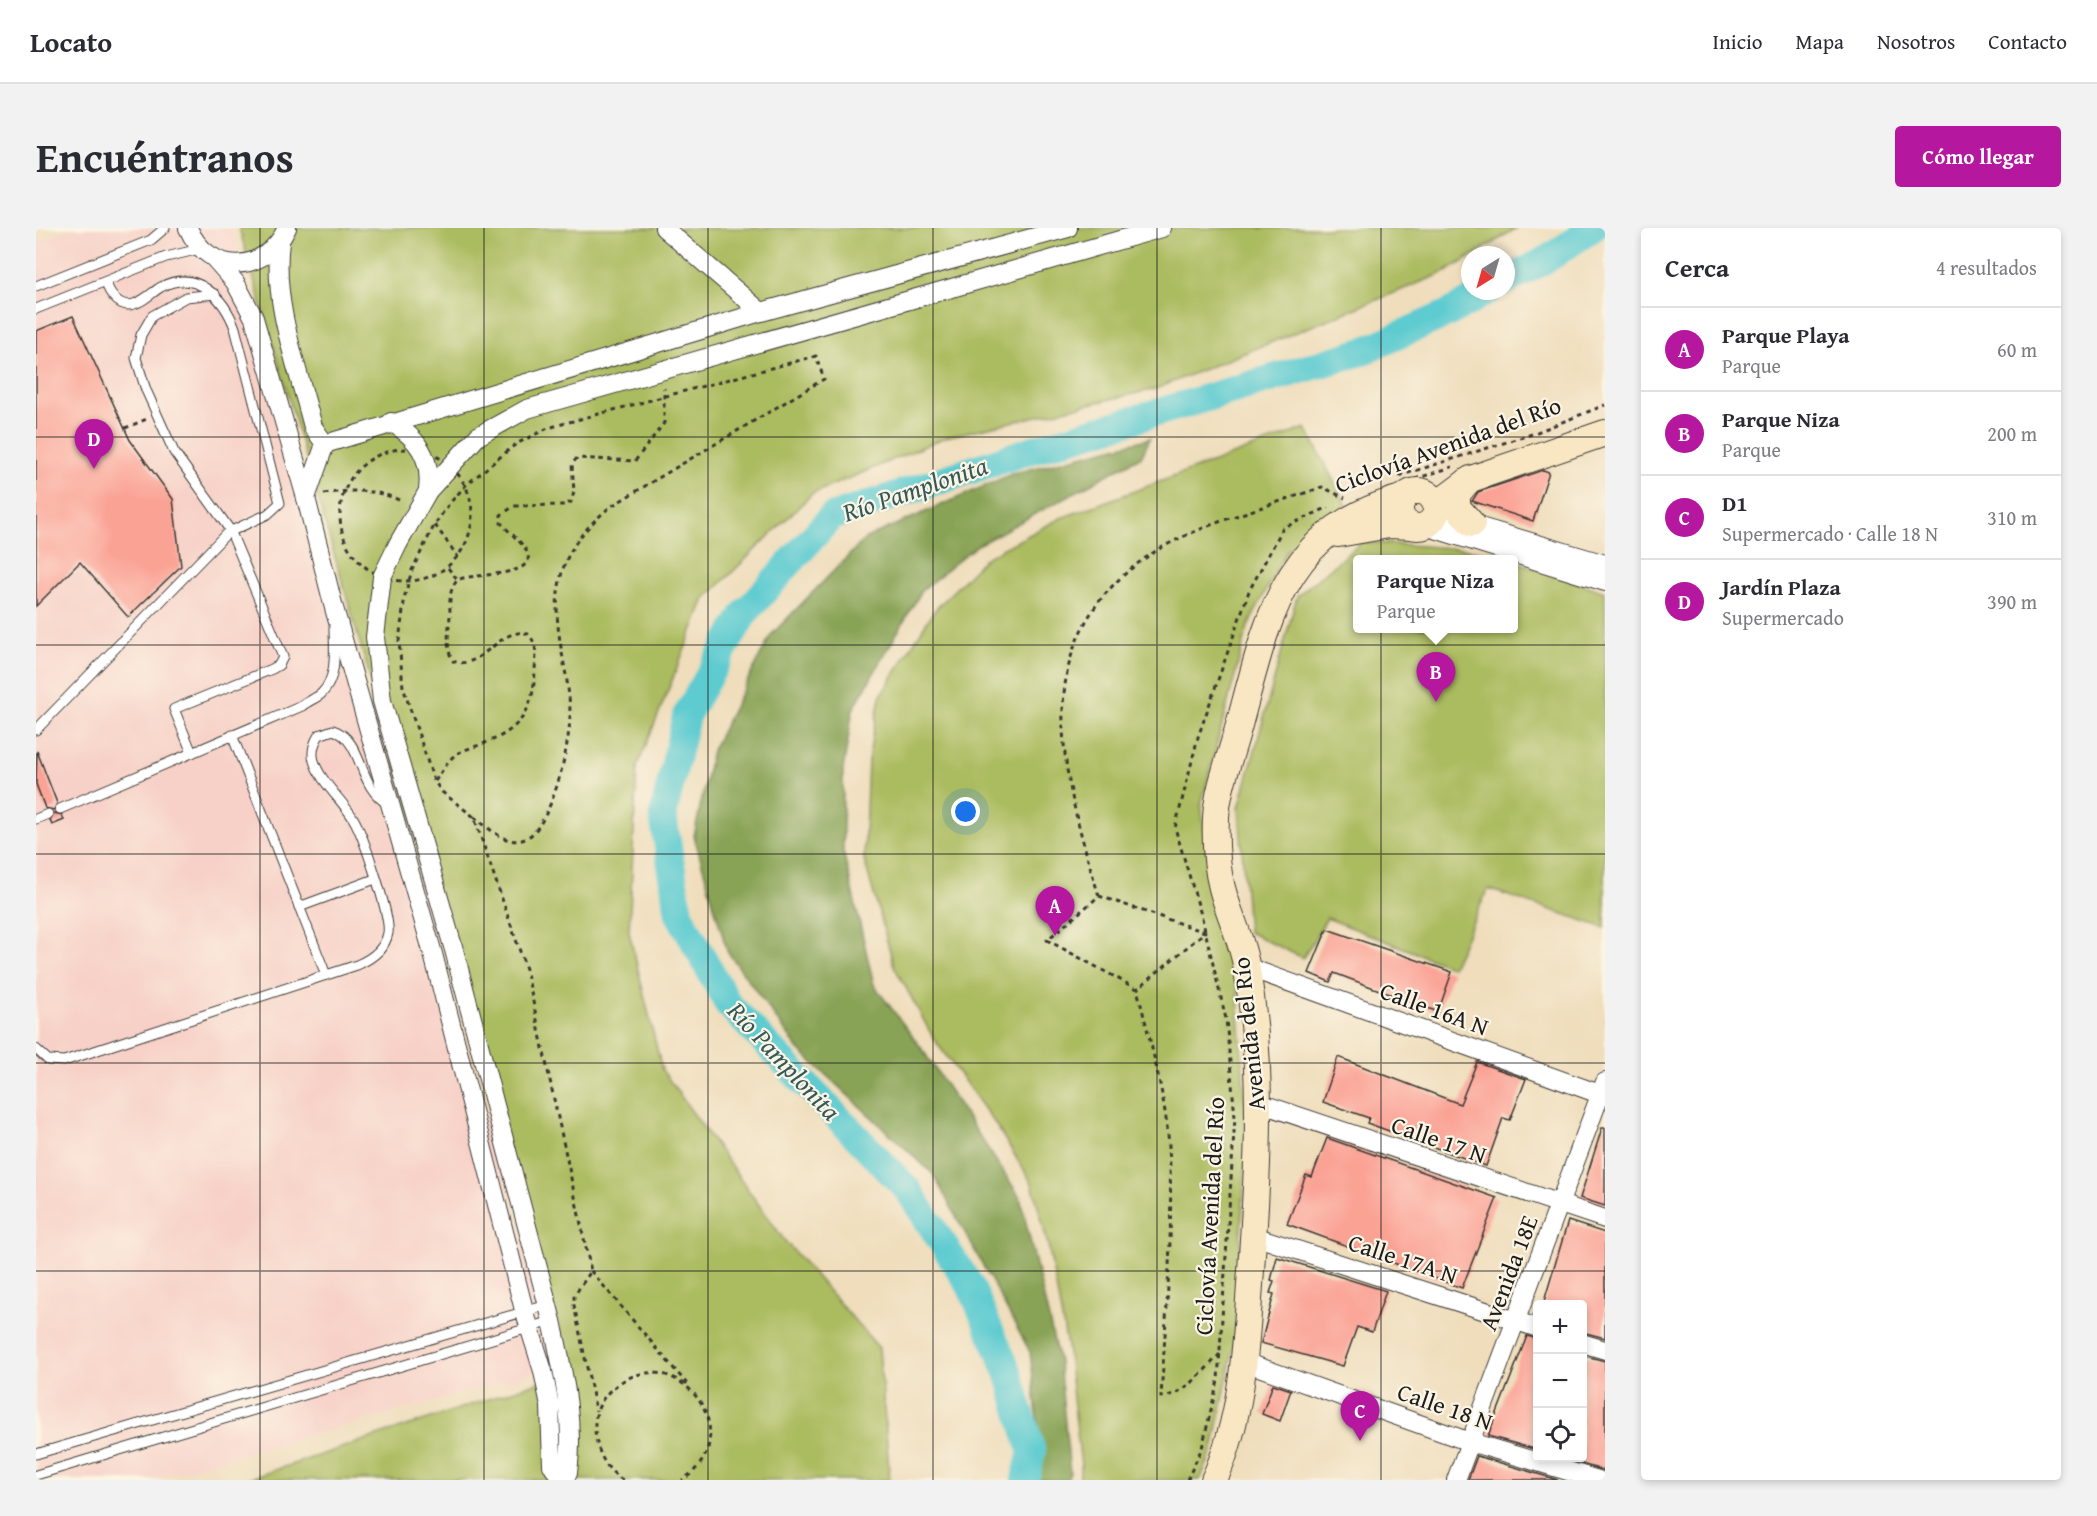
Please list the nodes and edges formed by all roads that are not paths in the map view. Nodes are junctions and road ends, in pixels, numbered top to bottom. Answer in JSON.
{"nodes":[{"id":1,"x":165,"y":228,"type":"edge"},
{"id":2,"x":188,"y":228,"type":"edge"},
{"id":3,"x":664,"y":228,"type":"edge"},
{"id":4,"x":1068,"y":228,"type":"edge"},
{"id":5,"x":1162,"y":228,"type":"edge"},
{"id":6,"x":285,"y":232,"type":"edge"},
{"id":7,"x":206,"y":253,"type":"junction"},
{"id":8,"x":106,"y":283,"type":"junction"},
{"id":9,"x":36,"y":286,"type":"edge"},
{"id":10,"x":215,"y":294,"type":"junction"},
{"id":11,"x":36,"y":309,"type":"edge"},
{"id":12,"x":761,"y":312,"type":"junction"},
{"id":13,"x":391,"y":422,"type":"junction"},
{"id":14,"x":1605,"y":433,"type":"edge"},
{"id":15,"x":325,"y":444,"type":"junction"},
{"id":16,"x":1464,"y":472,"type":"junction"},
{"id":17,"x":1405,"y":488,"type":"junction"},
{"id":18,"x":428,"y":491,"type":"junction"},
{"id":19,"x":306,"y":498,"type":"junction"},
{"id":20,"x":1425,"y":522,"type":"junction"},
{"id":21,"x":1472,"y":524,"type":"junction"},
{"id":22,"x":230,"y":530,"type":"junction"},
{"id":23,"x":1324,"y":539,"type":"junction"},
{"id":24,"x":1605,"y":564,"type":"edge"},
{"id":25,"x":1605,"y":582,"type":"edge"},
{"id":26,"x":334,"y":608,"type":"junction"},
{"id":27,"x":36,"y":730,"type":"edge"},
{"id":28,"x":232,"y":735,"type":"junction"},
{"id":29,"x":192,"y":753,"type":"junction"},
{"id":30,"x":390,"y":805,"type":"junction"},
{"id":31,"x":60,"y":809,"type":"dead end"},
{"id":32,"x":48,"y":814,"type":"dead end"},
{"id":33,"x":36,"y":819,"type":"edge"},
{"id":34,"x":375,"y":879,"type":"junction"},
{"id":35,"x":299,"y":907,"type":"junction"},
{"id":36,"x":454,"y":950,"type":"junction"},
{"id":37,"x":433,"y":954,"type":"junction"},
{"id":38,"x":1247,"y":967,"type":"junction"},
{"id":39,"x":326,"y":975,"type":"junction"},
{"id":40,"x":466,"y":998,"type":"junction"},
{"id":41,"x":443,"y":1000,"type":"junction"},
{"id":42,"x":36,"y":1049,"type":"edge"},
{"id":43,"x":1603,"y":1091,"type":"edge"},
{"id":44,"x":1259,"y":1103,"type":"junction"},
{"id":45,"x":1560,"y":1206,"type":"junction"},
{"id":46,"x":1605,"y":1219,"type":"edge"},
{"id":47,"x":1254,"y":1236,"type":"junction"},
{"id":48,"x":549,"y":1313,"type":"junction"},
{"id":49,"x":527,"y":1319,"type":"junction"},
{"id":50,"x":1516,"y":1322,"type":"junction"},
{"id":51,"x":1533,"y":1327,"type":"edge"},
{"id":52,"x":1587,"y":1345,"type":"edge"},
{"id":53,"x":1605,"y":1350,"type":"edge"},
{"id":54,"x":1245,"y":1362,"type":"junction"},
{"id":55,"x":1470,"y":1442,"type":"junction"},
{"id":56,"x":36,"y":1454,"type":"edge"},
{"id":57,"x":36,"y":1475,"type":"edge"},
{"id":58,"x":1215,"y":1480,"type":"edge"},
{"id":59,"x":1456,"y":1480,"type":"edge"},
{"id":60,"x":1598,"y":1480,"type":"edge"}],
"edges":[{"from":1,"to":9,"type":"lane"},
{"from":2,"to":7,"type":"street"},
{"from":3,"to":12,"type":"street"},
{"from":4,"to":12,"type":"street"},
{"from":5,"to":18,"type":"street"},
{"from":6,"to":7,"type":"street"},
{"from":6,"to":15,"type":"street"},
{"from":7,"to":8,"type":"lane"},
{"from":7,"to":19,"type":"street"},
{"from":8,"to":10,"type":"lane"},
{"from":8,"to":11,"type":"lane"},
{"from":10,"to":22,"type":"lane"},
{"from":10,"to":22,"type":"lane"},
{"from":12,"to":13,"type":"street"},
{"from":13,"to":15,"type":"street"},
{"from":13,"to":18,"type":"street"},
{"from":14,"to":16,"type":"main road"},
{"from":15,"to":19,"type":"street"},
{"from":16,"to":17,"type":"main road","name":"Avenida del Río"},
{"from":16,"to":20,"type":"main road"},
{"from":16,"to":21,"type":"main road"},
{"from":17,"to":20,"type":"main road"},
{"from":17,"to":23,"type":"main road","name":"Avenida del Río"},
{"from":18,"to":36,"type":"street"},
{"from":19,"to":26,"type":"street"},
{"from":20,"to":21,"type":"street"},
{"from":20,"to":23,"type":"main road"},
{"from":20,"to":25,"type":"street"},
{"from":21,"to":24,"type":"street"},
{"from":22,"to":27,"type":"lane"},
{"from":22,"to":29,"type":"lane"},
{"from":23,"to":38,"type":"main road","name":"Avenida del Río"},
{"from":26,"to":28,"type":"lane"},
{"from":26,"to":30,"type":"street"},
{"from":28,"to":29,"type":"lane"},
{"from":28,"to":35,"type":"lane"},
{"from":29,"to":31,"type":"lane"},
{"from":30,"to":34,"type":"lane"},
{"from":30,"to":37,"type":"street"},
{"from":32,"to":33,"type":"lane"},
{"from":34,"to":35,"type":"lane"},
{"from":34,"to":39,"type":"lane"},
{"from":35,"to":39,"type":"lane"},
{"from":36,"to":37,"type":"street"},
{"from":36,"to":40,"type":"street"},
{"from":37,"to":41,"type":"street"},
{"from":38,"to":43,"type":"street","name":"Calle 16A N"},
{"from":38,"to":44,"type":"main road","name":"Avenida del Río"},
{"from":39,"to":42,"type":"lane"},
{"from":40,"to":41,"type":"street"},
{"from":40,"to":48,"type":"street"},
{"from":41,"to":49,"type":"street"},
{"from":43,"to":45,"type":"street","name":"Avenida 18E"},
{"from":44,"to":45,"type":"street","name":"Calle 17 N"},
{"from":44,"to":47,"type":"main road","name":"Avenida del Río"},
{"from":45,"to":46,"type":"street","name":"Calle 17 N"},
{"from":45,"to":50,"type":"street","name":"Avenida 18E"},
{"from":47,"to":50,"type":"street","name":"Calle 17A N"},
{"from":47,"to":54,"type":"main road","name":"Avenida del Río"},
{"from":48,"to":49,"type":"lane"},
{"from":48,"to":49,"type":"lane"},
{"from":48,"to":49,"type":"street"},
{"from":49,"to":56,"type":"lane"},
{"from":49,"to":57,"type":"lane"},
{"from":50,"to":51,"type":"street","name":"Calle 17A N"},
{"from":50,"to":55,"type":"street","name":"Avenida 18E"},
{"from":52,"to":53,"type":"street"},
{"from":54,"to":55,"type":"street","name":"Calle 18 N"},
{"from":54,"to":58,"type":"main road","name":"Avenida del Río"},
{"from":55,"to":59,"type":"street","name":"Avenida 18E"},
{"from":55,"to":60,"type":"street","name":"Calle 18 N"}]}
